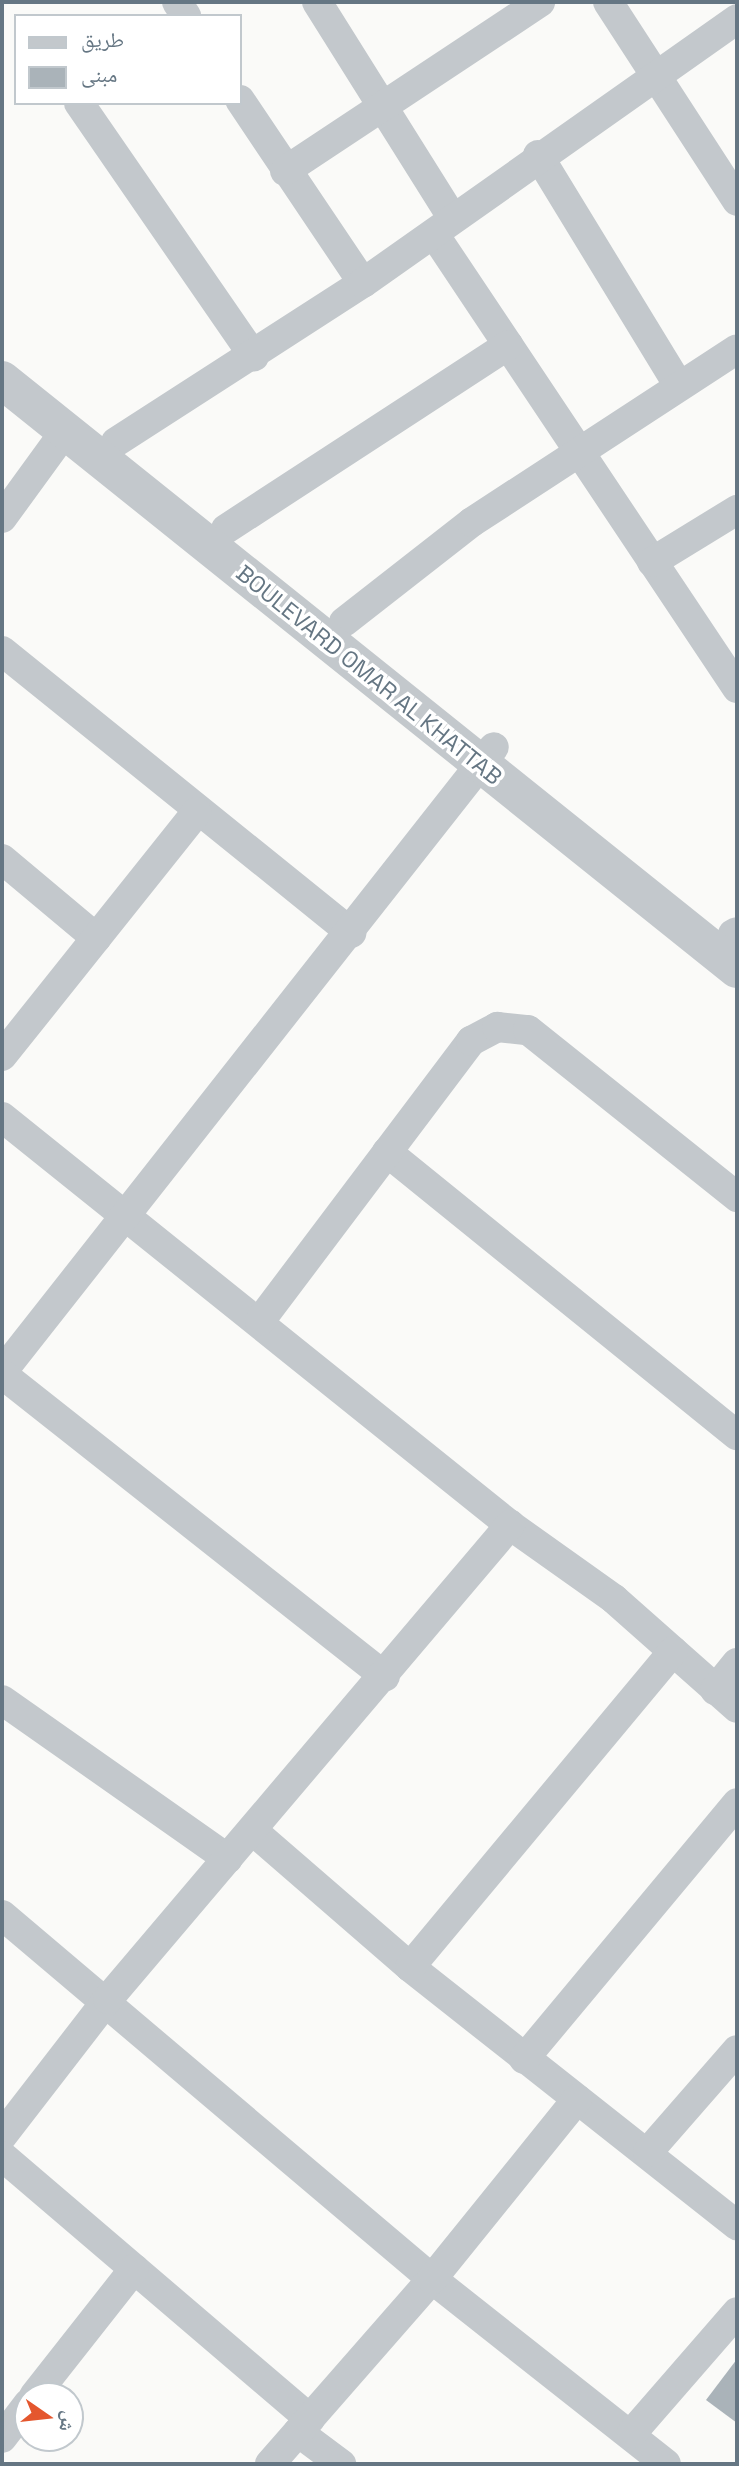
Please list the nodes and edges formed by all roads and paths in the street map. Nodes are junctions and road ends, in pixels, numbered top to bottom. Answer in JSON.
{"nodes":[{"id":1,"x":317,"y":2,"type":"edge"},
{"id":2,"x":540,"y":2,"type":"edge"},
{"id":3,"x":608,"y":2,"type":"edge"},
{"id":4,"x":737,"y":19,"type":"edge"},
{"id":5,"x":656,"y":74,"type":"junction"},
{"id":6,"x":242,"y":103,"type":"edge"},
{"id":7,"x":382,"y":103,"type":"junction"},
{"id":8,"x":80,"y":105,"type":"edge"},
{"id":9,"x":538,"y":155,"type":"junction"},
{"id":10,"x":285,"y":171,"type":"junction"},
{"id":11,"x":737,"y":201,"type":"edge"},
{"id":12,"x":443,"y":226,"type":"junction"},
{"id":13,"x":363,"y":283,"type":"junction"},
{"id":14,"x":508,"y":345,"type":"junction"},
{"id":15,"x":737,"y":349,"type":"edge"},
{"id":16,"x":2,"y":350,"type":"edge"},
{"id":17,"x":254,"y":357,"type":"junction"},
{"id":18,"x":2,"y":380,"type":"edge"},
{"id":19,"x":680,"y":386,"type":"junction"},
{"id":20,"x":66,"y":430,"type":"junction"},
{"id":21,"x":116,"y":442,"type":"junction"},
{"id":22,"x":577,"y":452,"type":"junction"},
{"id":23,"x":737,"y":510,"type":"edge"},
{"id":24,"x":2,"y":518,"type":"edge"},
{"id":25,"x":226,"y":529,"type":"junction"},
{"id":26,"x":652,"y":562,"type":"junction"},
{"id":27,"x":344,"y":622,"type":"junction"},
{"id":28,"x":2,"y":651,"type":"edge"},
{"id":29,"x":734,"y":675,"type":"edge"},
{"id":30,"x":487,"y":756,"type":"junction"},
{"id":31,"x":197,"y":812,"type":"junction"},
{"id":32,"x":2,"y":859,"type":"edge"},
{"id":33,"x":351,"y":933,"type":"junction"},
{"id":34,"x":96,"y":938,"type":"junction"},
{"id":35,"x":736,"y":943,"type":"edge"},
{"id":36,"x":2,"y":1056,"type":"edge"},
{"id":37,"x":3,"y":1120,"type":"edge"},
{"id":38,"x":387,"y":1152,"type":"junction"},
{"id":39,"x":737,"y":1197,"type":"edge"},
{"id":40,"x":123,"y":1214,"type":"junction"},
{"id":41,"x":260,"y":1321,"type":"junction"},
{"id":42,"x":2,"y":1373,"type":"edge"},
{"id":43,"x":737,"y":1435,"type":"edge"},
{"id":44,"x":510,"y":1525,"type":"junction"},
{"id":45,"x":673,"y":1651,"type":"junction"},
{"id":46,"x":737,"y":1663,"type":"edge"},
{"id":47,"x":385,"y":1676,"type":"junction"},
{"id":48,"x":726,"y":1699,"type":"edge"},
{"id":49,"x":2,"y":1700,"type":"edge"},
{"id":50,"x":737,"y":1803,"type":"edge"},
{"id":51,"x":252,"y":1830,"type":"junction"},
{"id":52,"x":228,"y":1859,"type":"junction"},
{"id":53,"x":2,"y":1915,"type":"edge"},
{"id":54,"x":410,"y":1967,"type":"junction"},
{"id":55,"x":108,"y":1999,"type":"junction"},
{"id":56,"x":737,"y":2050,"type":"edge"},
{"id":57,"x":524,"y":2059,"type":"junction"},
{"id":58,"x":577,"y":2099,"type":"junction"},
{"id":59,"x":5,"y":2124,"type":"edge"},
{"id":60,"x":649,"y":2152,"type":"junction"},
{"id":61,"x":2,"y":2156,"type":"edge"},
{"id":62,"x":737,"y":2225,"type":"edge"},
{"id":63,"x":134,"y":2269,"type":"junction"},
{"id":64,"x":432,"y":2279,"type":"junction"},
{"id":65,"x":737,"y":2312,"type":"edge"},
{"id":66,"x":45,"y":2382,"type":"edge"},
{"id":67,"x":14,"y":2422,"type":"edge"},
{"id":68,"x":304,"y":2426,"type":"junction"},
{"id":69,"x":632,"y":2433,"type":"junction"},
{"id":70,"x":2,"y":2438,"type":"edge"},
{"id":71,"x":270,"y":2464,"type":"edge"},
{"id":72,"x":341,"y":2464,"type":"edge"},
{"id":73,"x":666,"y":2464,"type":"edge"}],
"edges":[{"from":1,"to":7,"type":"street"},
{"from":2,"to":7,"type":"street"},
{"from":3,"to":5,"type":"street"},
{"from":4,"to":5,"type":"street"},
{"from":5,"to":9,"type":"street"},
{"from":5,"to":11,"type":"street"},
{"from":6,"to":10,"type":"street"},
{"from":7,"to":10,"type":"street"},
{"from":7,"to":12,"type":"street"},
{"from":8,"to":17,"type":"street"},
{"from":9,"to":12,"type":"street"},
{"from":9,"to":19,"type":"street"},
{"from":10,"to":13,"type":"street"},
{"from":12,"to":13,"type":"street"},
{"from":12,"to":14,"type":"street"},
{"from":13,"to":17,"type":"street"},
{"from":14,"to":22,"type":"street"},
{"from":14,"to":25,"type":"street"},
{"from":15,"to":19,"type":"street"},
{"from":16,"to":21,"type":"street","name":"BOULEVARD OMAR AL KHATTAB"},
{"from":17,"to":21,"type":"street"},
{"from":18,"to":20,"type":"street","name":"BOULEVARD OMAR AL KHATTAB"},
{"from":19,"to":22,"type":"street"},
{"from":20,"to":24,"type":"street"},
{"from":20,"to":30,"type":"street","name":"BOULEVARD OMAR AL KHATTAB"},
{"from":21,"to":25,"type":"street","name":"BOULEVARD OMAR AL KHATTAB"},
{"from":22,"to":26,"type":"street"},
{"from":22,"to":27,"type":"street"},
{"from":23,"to":26,"type":"street"},
{"from":25,"to":27,"type":"street","name":"BOULEVARD OMAR AL KHATTAB"},
{"from":26,"to":29,"type":"street"},
{"from":27,"to":30,"type":"street","name":"BOULEVARD OMAR AL KHATTAB"},
{"from":28,"to":31,"type":"street"},
{"from":30,"to":33,"type":"street"},
{"from":30,"to":35,"type":"street","name":"BOULEVARD OMAR AL KHATTAB"},
{"from":31,"to":33,"type":"street"},
{"from":31,"to":34,"type":"street"},
{"from":32,"to":34,"type":"street"},
{"from":33,"to":40,"type":"street"},
{"from":34,"to":36,"type":"street"},
{"from":37,"to":40,"type":"street"},
{"from":38,"to":39,"type":"street"},
{"from":38,"to":41,"type":"street"},
{"from":38,"to":43,"type":"street"},
{"from":40,"to":41,"type":"street"},
{"from":40,"to":42,"type":"street"},
{"from":41,"to":44,"type":"street"},
{"from":42,"to":47,"type":"street"},
{"from":44,"to":45,"type":"street"},
{"from":44,"to":47,"type":"street"},
{"from":45,"to":48,"type":"street"},
{"from":45,"to":54,"type":"street"},
{"from":46,"to":48,"type":"street"},
{"from":47,"to":51,"type":"street"},
{"from":49,"to":52,"type":"street"},
{"from":50,"to":57,"type":"street"},
{"from":51,"to":52,"type":"street"},
{"from":51,"to":54,"type":"street"},
{"from":52,"to":55,"type":"street"},
{"from":53,"to":55,"type":"street"},
{"from":54,"to":57,"type":"street"},
{"from":55,"to":59,"type":"street"},
{"from":55,"to":64,"type":"street"},
{"from":56,"to":60,"type":"street"},
{"from":57,"to":58,"type":"street"},
{"from":58,"to":60,"type":"street"},
{"from":58,"to":64,"type":"street"},
{"from":60,"to":62,"type":"street"},
{"from":61,"to":63,"type":"street"},
{"from":63,"to":66,"type":"street"},
{"from":63,"to":68,"type":"street"},
{"from":64,"to":68,"type":"street"},
{"from":64,"to":69,"type":"street"},
{"from":65,"to":69,"type":"street"},
{"from":67,"to":70,"type":"street"},
{"from":68,"to":71,"type":"street"},
{"from":68,"to":72,"type":"street"},
{"from":69,"to":73,"type":"street"}]}
